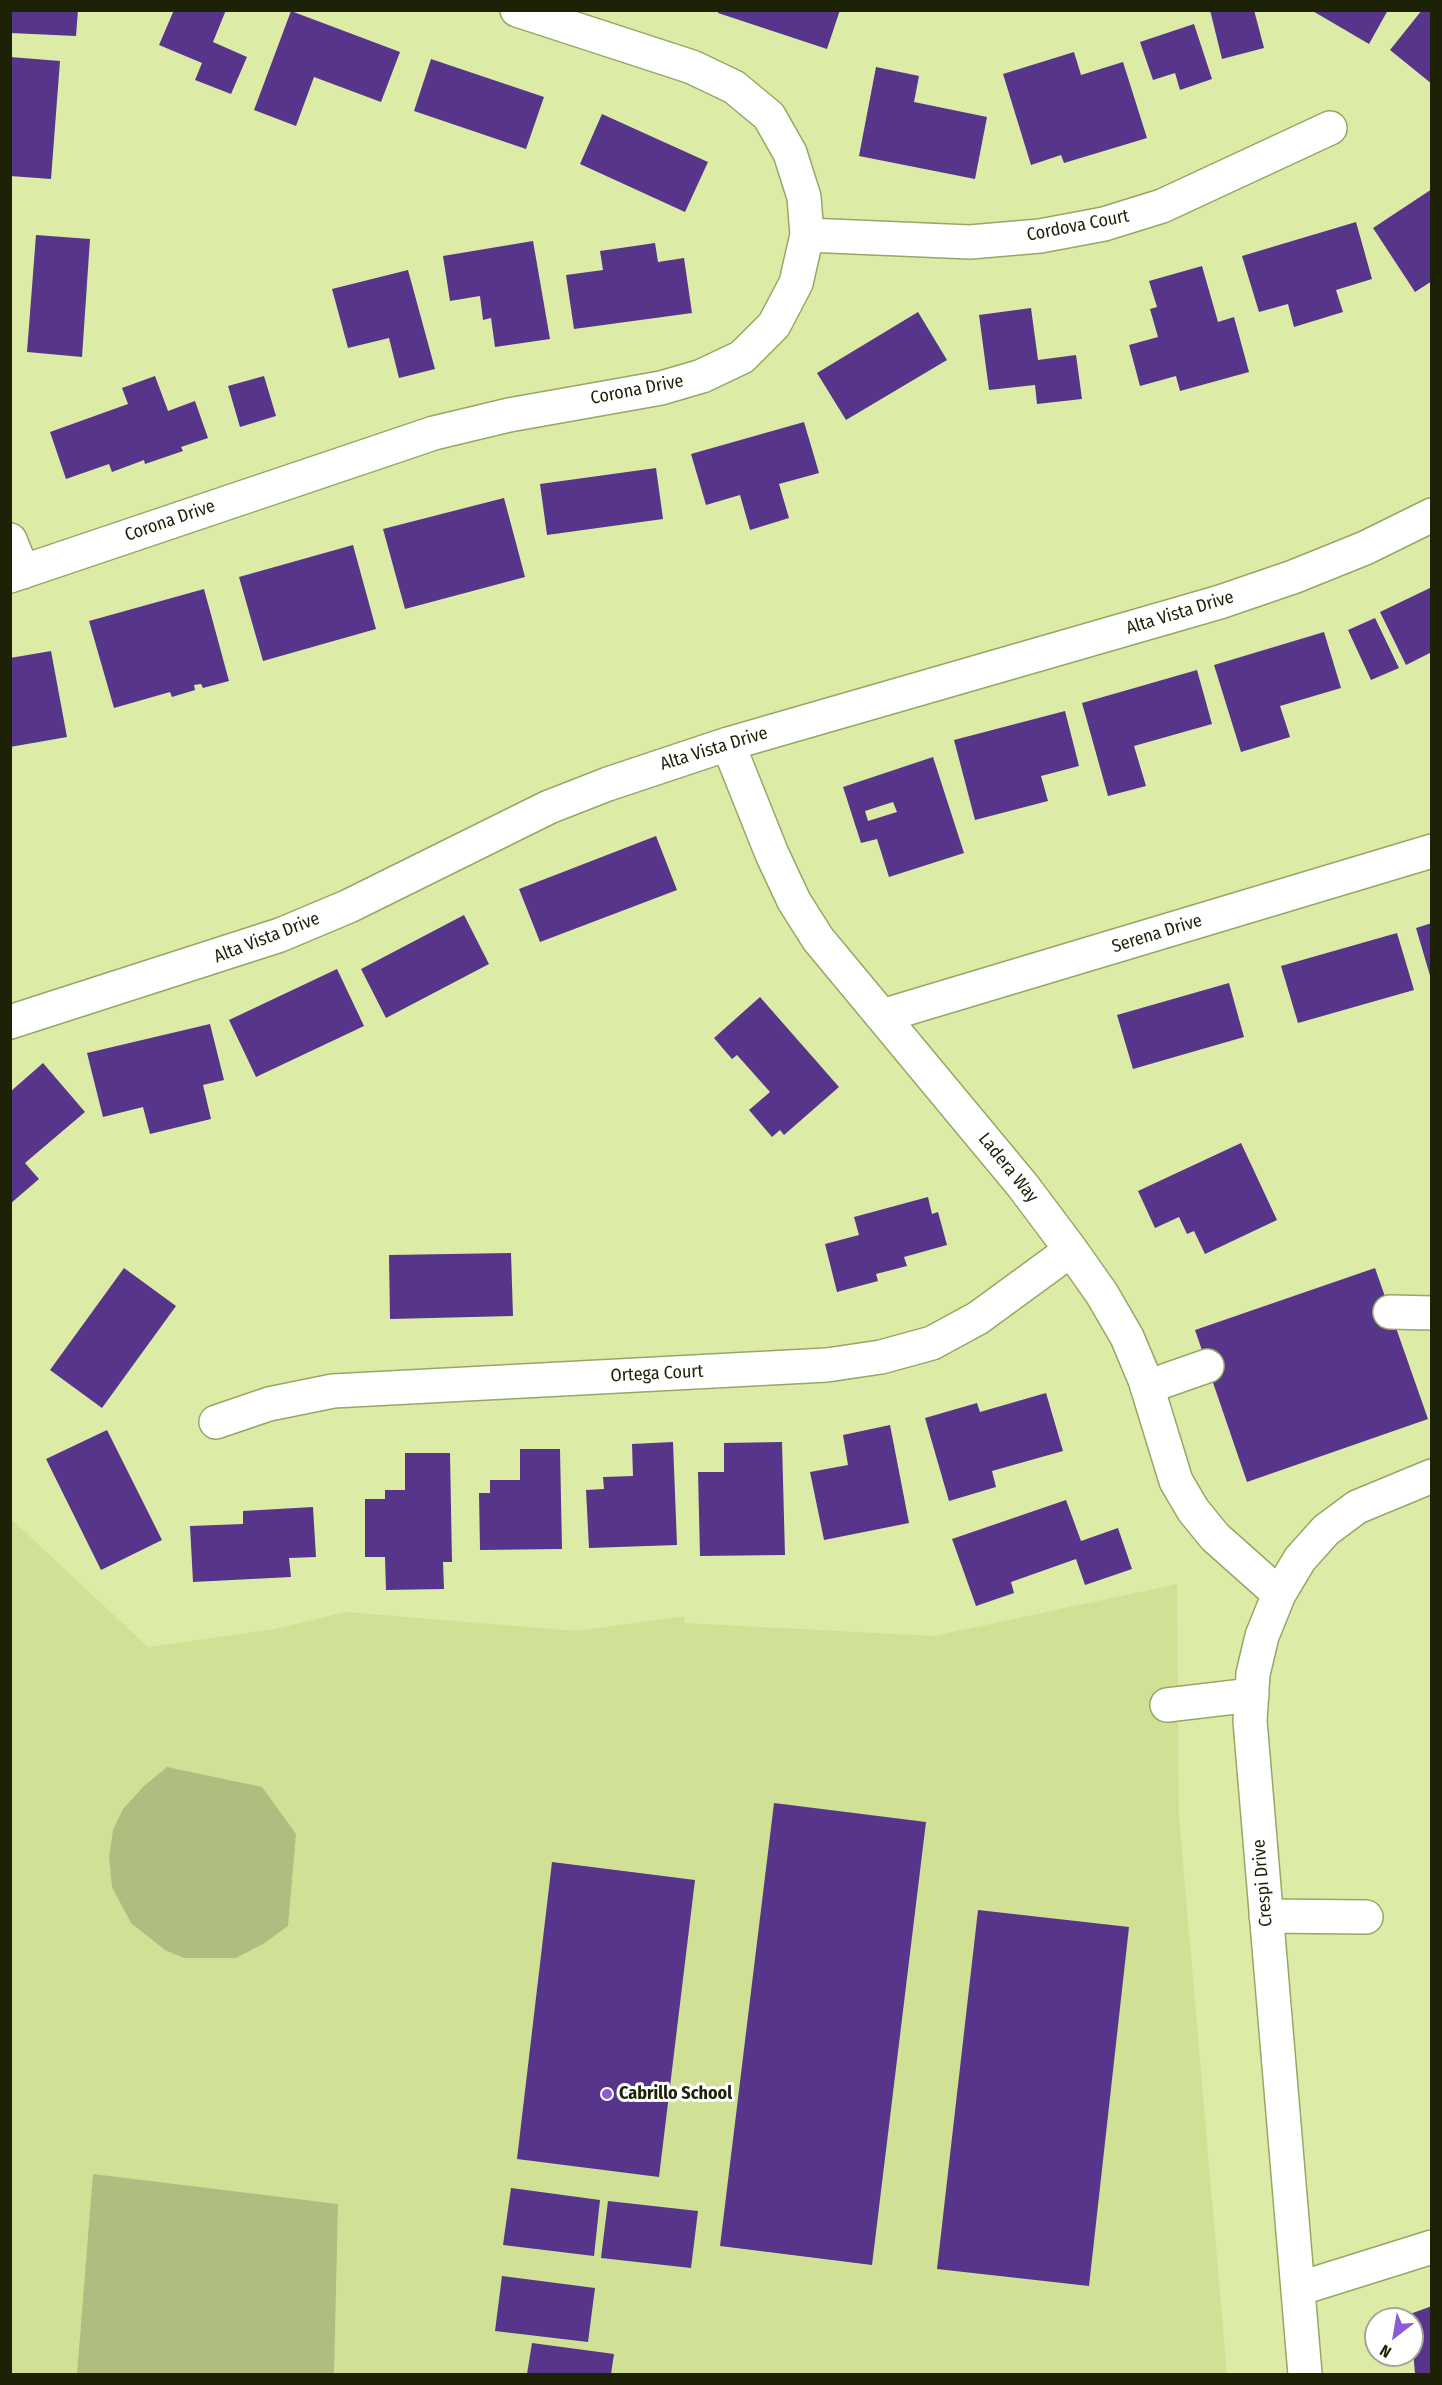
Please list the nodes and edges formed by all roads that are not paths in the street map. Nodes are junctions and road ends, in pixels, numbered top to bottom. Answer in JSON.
{"nodes":[{"id":1,"x":517,"y":10,"type":"edge"},
{"id":2,"x":1330,"y":128,"type":"dead end"},
{"id":3,"x":807,"y":235,"type":"junction"},
{"id":4,"x":1431,"y":515,"type":"edge"},
{"id":5,"x":10,"y":540,"type":"edge"},
{"id":6,"x":16,"y":574,"type":"edge"},
{"id":7,"x":728,"y":744,"type":"junction"},
{"id":8,"x":1431,"y":851,"type":"edge"},
{"id":9,"x":882,"y":1016,"type":"junction"},
{"id":10,"x":10,"y":1022,"type":"edge"},
{"id":11,"x":1071,"y":1250,"type":"junction"},
{"id":12,"x":1390,"y":1312,"type":"dead end"},
{"id":13,"x":1431,"y":1313,"type":"edge"},
{"id":14,"x":1207,"y":1366,"type":"dead end"},
{"id":15,"x":1147,"y":1387,"type":"junction"},
{"id":16,"x":216,"y":1422,"type":"dead end"},
{"id":17,"x":1431,"y":1476,"type":"edge"},
{"id":18,"x":1279,"y":1594,"type":"junction"},
{"id":19,"x":1252,"y":1695,"type":"junction"},
{"id":20,"x":1167,"y":1705,"type":"dead end"},
{"id":21,"x":1266,"y":1916,"type":"junction"},
{"id":22,"x":1366,"y":1917,"type":"dead end"},
{"id":23,"x":1431,"y":2247,"type":"edge"},
{"id":24,"x":1298,"y":2289,"type":"junction"},
{"id":25,"x":1305,"y":2374,"type":"edge"}],
"edges":[{"from":1,"to":3,"type":"street","name":"Corona Drive"},
{"from":2,"to":3,"type":"street","name":"Cordova Court"},
{"from":3,"to":6,"type":"street","name":"Corona Drive"},
{"from":4,"to":7,"type":"street","name":"Alta Vista Drive"},
{"from":5,"to":6,"type":"street"},
{"from":7,"to":9,"type":"street","name":"Ladera Way"},
{"from":7,"to":10,"type":"street","name":"Alta Vista Drive"},
{"from":8,"to":9,"type":"street","name":"Serena Drive"},
{"from":9,"to":11,"type":"street","name":"Ladera Way"},
{"from":11,"to":15,"type":"street","name":"Ladera Way"},
{"from":11,"to":16,"type":"street","name":"Ortega Court"},
{"from":12,"to":13,"type":"street"},
{"from":14,"to":15,"type":"street"},
{"from":15,"to":18,"type":"street","name":"Ladera Way"},
{"from":17,"to":18,"type":"street","name":"Crespi Drive"},
{"from":18,"to":19,"type":"street","name":"Crespi Drive"},
{"from":19,"to":20,"type":"street"},
{"from":19,"to":21,"type":"street","name":"Crespi Drive"},
{"from":21,"to":22,"type":"street"},
{"from":21,"to":24,"type":"street","name":"Crespi Drive"},
{"from":23,"to":24,"type":"street"},
{"from":24,"to":25,"type":"street","name":"Crespi Drive"}]}
